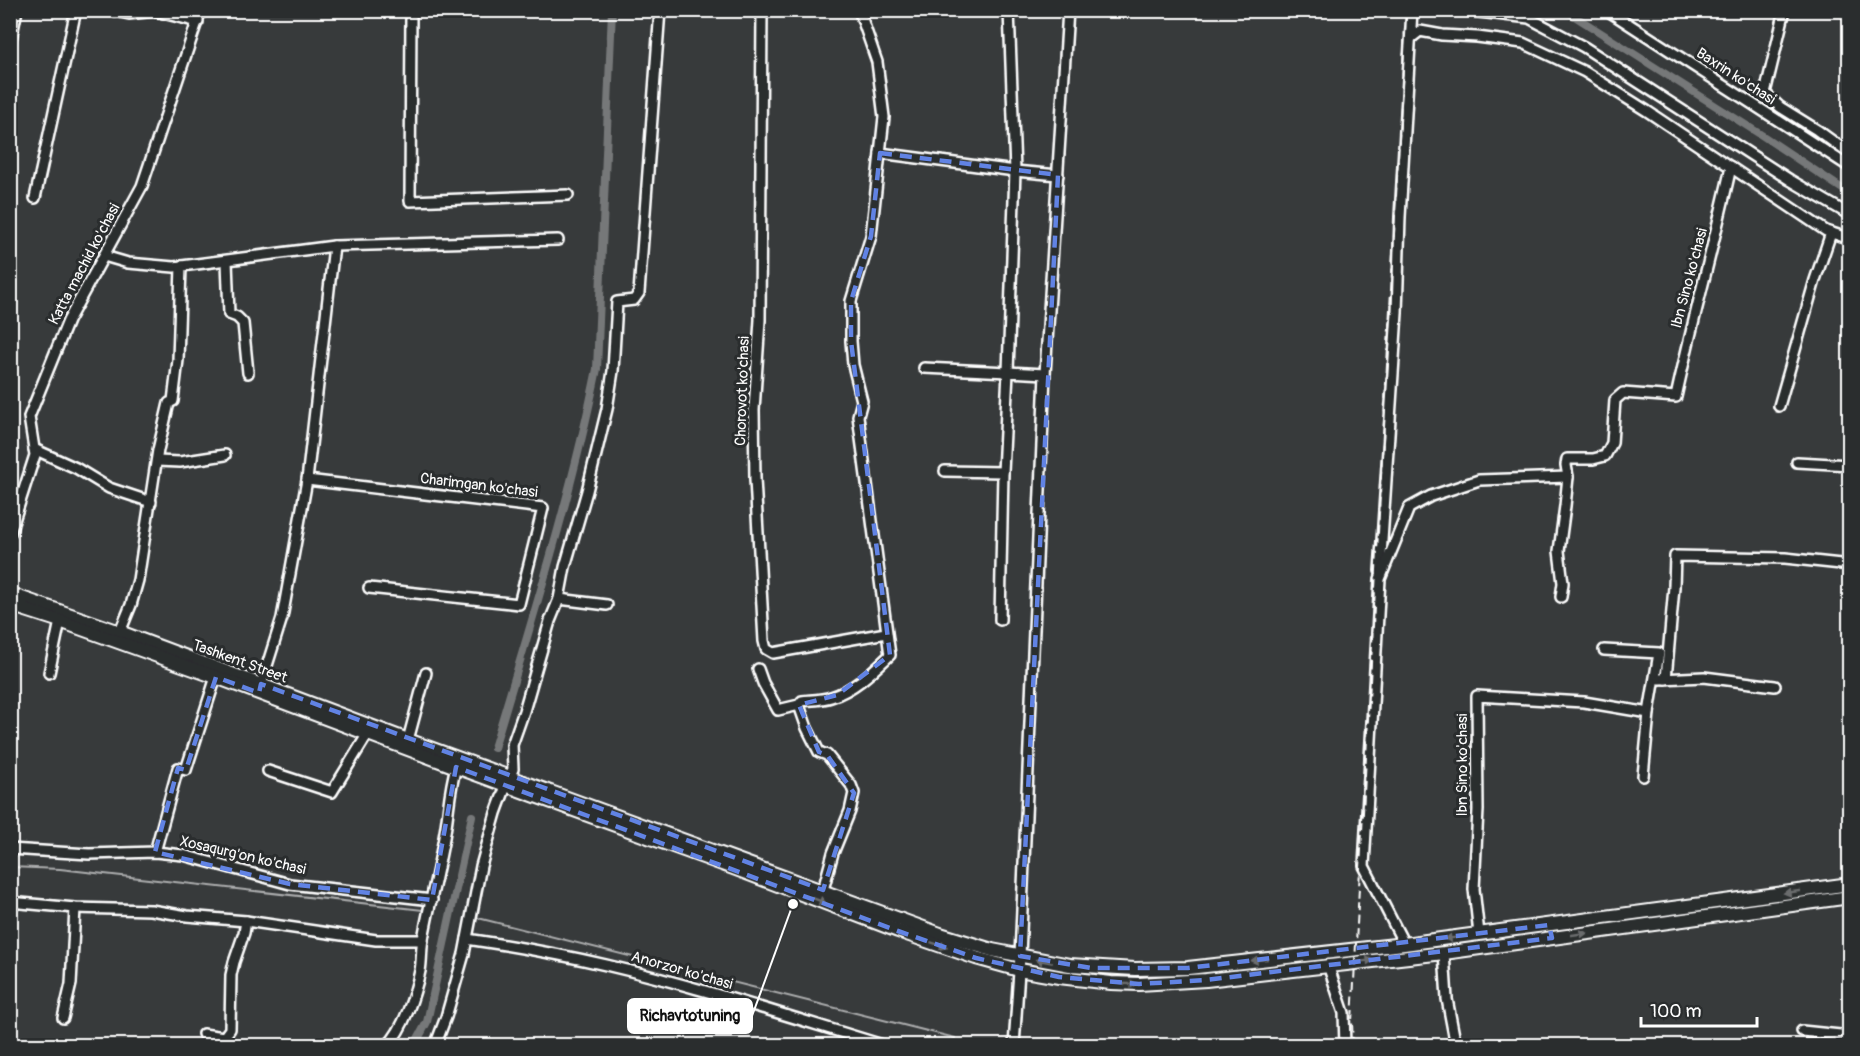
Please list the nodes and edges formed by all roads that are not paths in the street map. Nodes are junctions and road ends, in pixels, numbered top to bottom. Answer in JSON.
{"nodes":[{"id":1,"x":17,"y":10,"type":"edge"},
{"id":2,"x":76,"y":10,"type":"edge"},
{"id":3,"x":110,"y":10,"type":"edge"},
{"id":4,"x":201,"y":10,"type":"edge"},
{"id":5,"x":411,"y":10,"type":"edge"},
{"id":6,"x":660,"y":10,"type":"edge"},
{"id":7,"x":762,"y":10,"type":"edge"},
{"id":8,"x":859,"y":10,"type":"edge"},
{"id":9,"x":1010,"y":10,"type":"edge"},
{"id":10,"x":1068,"y":10,"type":"edge"},
{"id":11,"x":1412,"y":10,"type":"edge"},
{"id":12,"x":1462,"y":10,"type":"edge"},
{"id":13,"x":1606,"y":10,"type":"edge"},
{"id":14,"x":1785,"y":10,"type":"edge"},
{"id":15,"x":198,"y":22,"type":"junction"},
{"id":16,"x":1411,"y":38,"type":"junction"},
{"id":17,"x":10,"y":44,"type":"edge"},
{"id":18,"x":880,"y":153,"type":"junction"},
{"id":19,"x":1850,"y":154,"type":"edge"},
{"id":20,"x":1731,"y":166,"type":"junction"},
{"id":21,"x":1850,"y":166,"type":"edge"},
{"id":22,"x":1015,"y":171,"type":"junction"},
{"id":23,"x":1058,"y":175,"type":"junction"},
{"id":24,"x":568,"y":195,"type":"dead end"},
{"id":25,"x":35,"y":198,"type":"dead end"},
{"id":26,"x":1850,"y":215,"type":"edge"},
{"id":27,"x":1831,"y":233,"type":"junction"},
{"id":28,"x":1850,"y":239,"type":"edge"},
{"id":29,"x":558,"y":240,"type":"dead end"},
{"id":30,"x":334,"y":246,"type":"junction"},
{"id":31,"x":104,"y":256,"type":"junction"},
{"id":32,"x":227,"y":261,"type":"junction"},
{"id":33,"x":181,"y":266,"type":"junction"},
{"id":34,"x":924,"y":368,"type":"dead end"},
{"id":35,"x":1008,"y":372,"type":"junction"},
{"id":36,"x":248,"y":373,"type":"dead end"},
{"id":37,"x":1045,"y":374,"type":"junction"},
{"id":38,"x":1779,"y":406,"type":"dead end"},
{"id":39,"x":34,"y":449,"type":"junction"},
{"id":40,"x":225,"y":455,"type":"dead end"},
{"id":41,"x":157,"y":462,"type":"junction"},
{"id":42,"x":1797,"y":462,"type":"dead end"},
{"id":43,"x":1850,"y":465,"type":"edge"},
{"id":44,"x":945,"y":471,"type":"dead end"},
{"id":45,"x":1003,"y":472,"type":"junction"},
{"id":46,"x":1568,"y":477,"type":"junction"},
{"id":47,"x":307,"y":480,"type":"junction"},
{"id":48,"x":151,"y":502,"type":"junction"},
{"id":49,"x":10,"y":533,"type":"edge"},
{"id":50,"x":1850,"y":563,"type":"edge"},
{"id":51,"x":1380,"y":579,"type":"junction"},
{"id":52,"x":369,"y":588,"type":"dead end"},
{"id":53,"x":10,"y":594,"type":"edge"},
{"id":54,"x":1562,"y":597,"type":"dead end"},
{"id":55,"x":559,"y":599,"type":"junction"},
{"id":56,"x":10,"y":605,"type":"edge"},
{"id":57,"x":607,"y":605,"type":"dead end"},
{"id":58,"x":1000,"y":620,"type":"dead end"},
{"id":59,"x":60,"y":621,"type":"junction"},
{"id":60,"x":120,"y":632,"type":"junction"},
{"id":61,"x":886,"y":633,"type":"junction"},
{"id":62,"x":1604,"y":650,"type":"dead end"},
{"id":63,"x":758,"y":669,"type":"dead end"},
{"id":64,"x":426,"y":673,"type":"dead end"},
{"id":65,"x":50,"y":674,"type":"dead end"},
{"id":66,"x":216,"y":677,"type":"junction"},
{"id":67,"x":1654,"y":679,"type":"junction"},
{"id":68,"x":1666,"y":679,"type":"junction"},
{"id":69,"x":1774,"y":686,"type":"dead end"},
{"id":70,"x":260,"y":689,"type":"junction"},
{"id":71,"x":799,"y":705,"type":"junction"},
{"id":72,"x":1649,"y":713,"type":"junction"},
{"id":73,"x":368,"y":735,"type":"junction"},
{"id":74,"x":408,"y":740,"type":"junction"},
{"id":75,"x":457,"y":763,"type":"junction"},
{"id":76,"x":268,"y":771,"type":"dead end"},
{"id":77,"x":1643,"y":776,"type":"dead end"},
{"id":78,"x":508,"y":781,"type":"junction"},
{"id":79,"x":10,"y":849,"type":"edge"},
{"id":80,"x":155,"y":852,"type":"junction"},
{"id":81,"x":1850,"y":884,"type":"edge"},
{"id":82,"x":823,"y":890,"type":"junction"},
{"id":83,"x":1850,"y":897,"type":"edge"},
{"id":84,"x":432,"y":900,"type":"junction"},
{"id":85,"x":10,"y":902,"type":"edge"},
{"id":86,"x":75,"y":908,"type":"junction"},
{"id":87,"x":246,"y":921,"type":"junction"},
{"id":88,"x":1548,"y":925,"type":"junction"},
{"id":89,"x":1479,"y":934,"type":"junction"},
{"id":90,"x":1552,"y":938,"type":"junction"},
{"id":91,"x":467,"y":939,"type":"junction"},
{"id":92,"x":423,"y":940,"type":"junction"},
{"id":93,"x":1404,"y":944,"type":"junction"},
{"id":94,"x":1444,"y":953,"type":"junction"},
{"id":95,"x":1020,"y":956,"type":"junction"},
{"id":96,"x":1328,"y":965,"type":"junction"},
{"id":97,"x":1018,"y":970,"type":"junction"},
{"id":98,"x":63,"y":1018,"type":"dead end"},
{"id":99,"x":1802,"y":1030,"type":"dead end"},
{"id":100,"x":203,"y":1034,"type":"dead end"},
{"id":101,"x":1846,"y":1039,"type":"edge"},
{"id":102,"x":387,"y":1046,"type":"edge"},
{"id":103,"x":435,"y":1046,"type":"edge"},
{"id":104,"x":886,"y":1046,"type":"edge"},
{"id":105,"x":1014,"y":1046,"type":"edge"},
{"id":106,"x":1345,"y":1046,"type":"edge"},
{"id":107,"x":1456,"y":1046,"type":"edge"}],
"edges":[{"from":1,"to":17,"type":"street"},
{"from":2,"to":25,"type":"street"},
{"from":3,"to":15,"type":"street"},
{"from":4,"to":15,"type":"street","name":"Katta machid ko'chasi"},
{"from":5,"to":24,"type":"street"},
{"from":6,"to":55,"type":"street"},
{"from":7,"to":61,"type":"street","name":"Chorovot ko'chasi"},
{"from":8,"to":18,"type":"street"},
{"from":9,"to":22,"type":"street"},
{"from":10,"to":23,"type":"street"},
{"from":11,"to":16,"type":"street"},
{"from":12,"to":26,"type":"street"},
{"from":13,"to":21,"type":"street","name":"Baxrin ko'chasi"},
{"from":14,"to":19,"type":"street"},
{"from":15,"to":31,"type":"street","name":"Katta machid ko'chasi"},
{"from":16,"to":20,"type":"street"},
{"from":16,"to":51,"type":"street"},
{"from":18,"to":22,"type":"street"},
{"from":18,"to":61,"type":"street"},
{"from":20,"to":27,"type":"street"},
{"from":20,"to":46,"type":"street","name":"Ibn Sino ko'chasi"},
{"from":22,"to":23,"type":"street"},
{"from":22,"to":35,"type":"street"},
{"from":23,"to":37,"type":"street"},
{"from":27,"to":28,"type":"street"},
{"from":27,"to":38,"type":"street"},
{"from":29,"to":30,"type":"street"},
{"from":30,"to":32,"type":"street"},
{"from":30,"to":47,"type":"street"},
{"from":31,"to":33,"type":"street"},
{"from":31,"to":39,"type":"street","name":"Katta machid ko'chasi"},
{"from":32,"to":33,"type":"street"},
{"from":32,"to":36,"type":"street"},
{"from":33,"to":41,"type":"street"},
{"from":34,"to":35,"type":"street"},
{"from":35,"to":37,"type":"street"},
{"from":35,"to":45,"type":"street"},
{"from":37,"to":95,"type":"street"},
{"from":39,"to":48,"type":"street"},
{"from":39,"to":49,"type":"street","name":"Katta machid ko'chasi"},
{"from":40,"to":41,"type":"street"},
{"from":41,"to":48,"type":"street"},
{"from":42,"to":43,"type":"street"},
{"from":44,"to":45,"type":"street"},
{"from":45,"to":58,"type":"street"},
{"from":46,"to":51,"type":"street"},
{"from":46,"to":54,"type":"street"},
{"from":47,"to":52,"type":"street","name":"Charimgan ko'chasi"},
{"from":47,"to":70,"type":"street"},
{"from":48,"to":60,"type":"street"},
{"from":50,"to":68,"type":"street"},
{"from":51,"to":93,"type":"street"},
{"from":53,"to":60,"type":"highway","name":"Tashkent Street"},
{"from":55,"to":57,"type":"street"},
{"from":55,"to":78,"type":"street"},
{"from":56,"to":59,"type":"highway","name":"Tashkent Street"},
{"from":59,"to":65,"type":"street"},
{"from":59,"to":66,"type":"highway","name":"Tashkent Street"},
{"from":60,"to":70,"type":"highway","name":"Tashkent Street"},
{"from":61,"to":71,"type":"street"},
{"from":62,"to":67,"type":"street"},
{"from":63,"to":71,"type":"street"},
{"from":64,"to":74,"type":"street"},
{"from":66,"to":70,"type":"highway","name":"Tashkent Street"},
{"from":66,"to":80,"type":"street","name":"Xosaqurg'on ko'chasi"},
{"from":67,"to":68,"type":"street"},
{"from":67,"to":72,"type":"street"},
{"from":68,"to":69,"type":"street"},
{"from":70,"to":73,"type":"highway","name":"Tashkent Street"},
{"from":70,"to":74,"type":"highway","name":"Tashkent Street"},
{"from":71,"to":82,"type":"street"},
{"from":72,"to":77,"type":"street"},
{"from":72,"to":89,"type":"street","name":"Ibn Sino ko'chasi"},
{"from":73,"to":75,"type":"highway","name":"Tashkent Street"},
{"from":73,"to":76,"type":"street"},
{"from":74,"to":75,"type":"highway","name":"Tashkent Street"},
{"from":75,"to":78,"type":"highway"},
{"from":75,"to":84,"type":"street"},
{"from":78,"to":82,"type":"highway"},
{"from":78,"to":91,"type":"street"},
{"from":78,"to":97,"type":"highway","one_way":true},
{"from":79,"to":80,"type":"street","name":"Xosaqurg'on ko'chasi"},
{"from":80,"to":84,"type":"street","name":"Xosaqurg'on ko'chasi"},
{"from":81,"to":88,"type":"highway","one_way":true},
{"from":82,"to":95,"type":"highway"},
{"from":90,"to":83,"type":"highway","one_way":true},
{"from":84,"to":92,"type":"street"},
{"from":85,"to":86,"type":"street"},
{"from":86,"to":87,"type":"street"},
{"from":86,"to":98,"type":"street"},
{"from":87,"to":92,"type":"street"},
{"from":87,"to":100,"type":"street"},
{"from":88,"to":89,"type":"highway"},
{"from":88,"to":90,"type":"highway"},
{"from":89,"to":93,"type":"highway","one_way":true},
{"from":90,"to":94,"type":"highway"},
{"from":91,"to":103,"type":"street"},
{"from":91,"to":104,"type":"street","name":"Anorzor ko'chasi"},
{"from":92,"to":102,"type":"street"},
{"from":93,"to":95,"type":"highway","one_way":true},
{"from":96,"to":94,"type":"highway","one_way":true},
{"from":94,"to":107,"type":"street"},
{"from":95,"to":97,"type":"street"},
{"from":97,"to":96,"type":"highway","one_way":true},
{"from":96,"to":106,"type":"street"},
{"from":97,"to":105,"type":"street"},
{"from":99,"to":101,"type":"street"}]}
